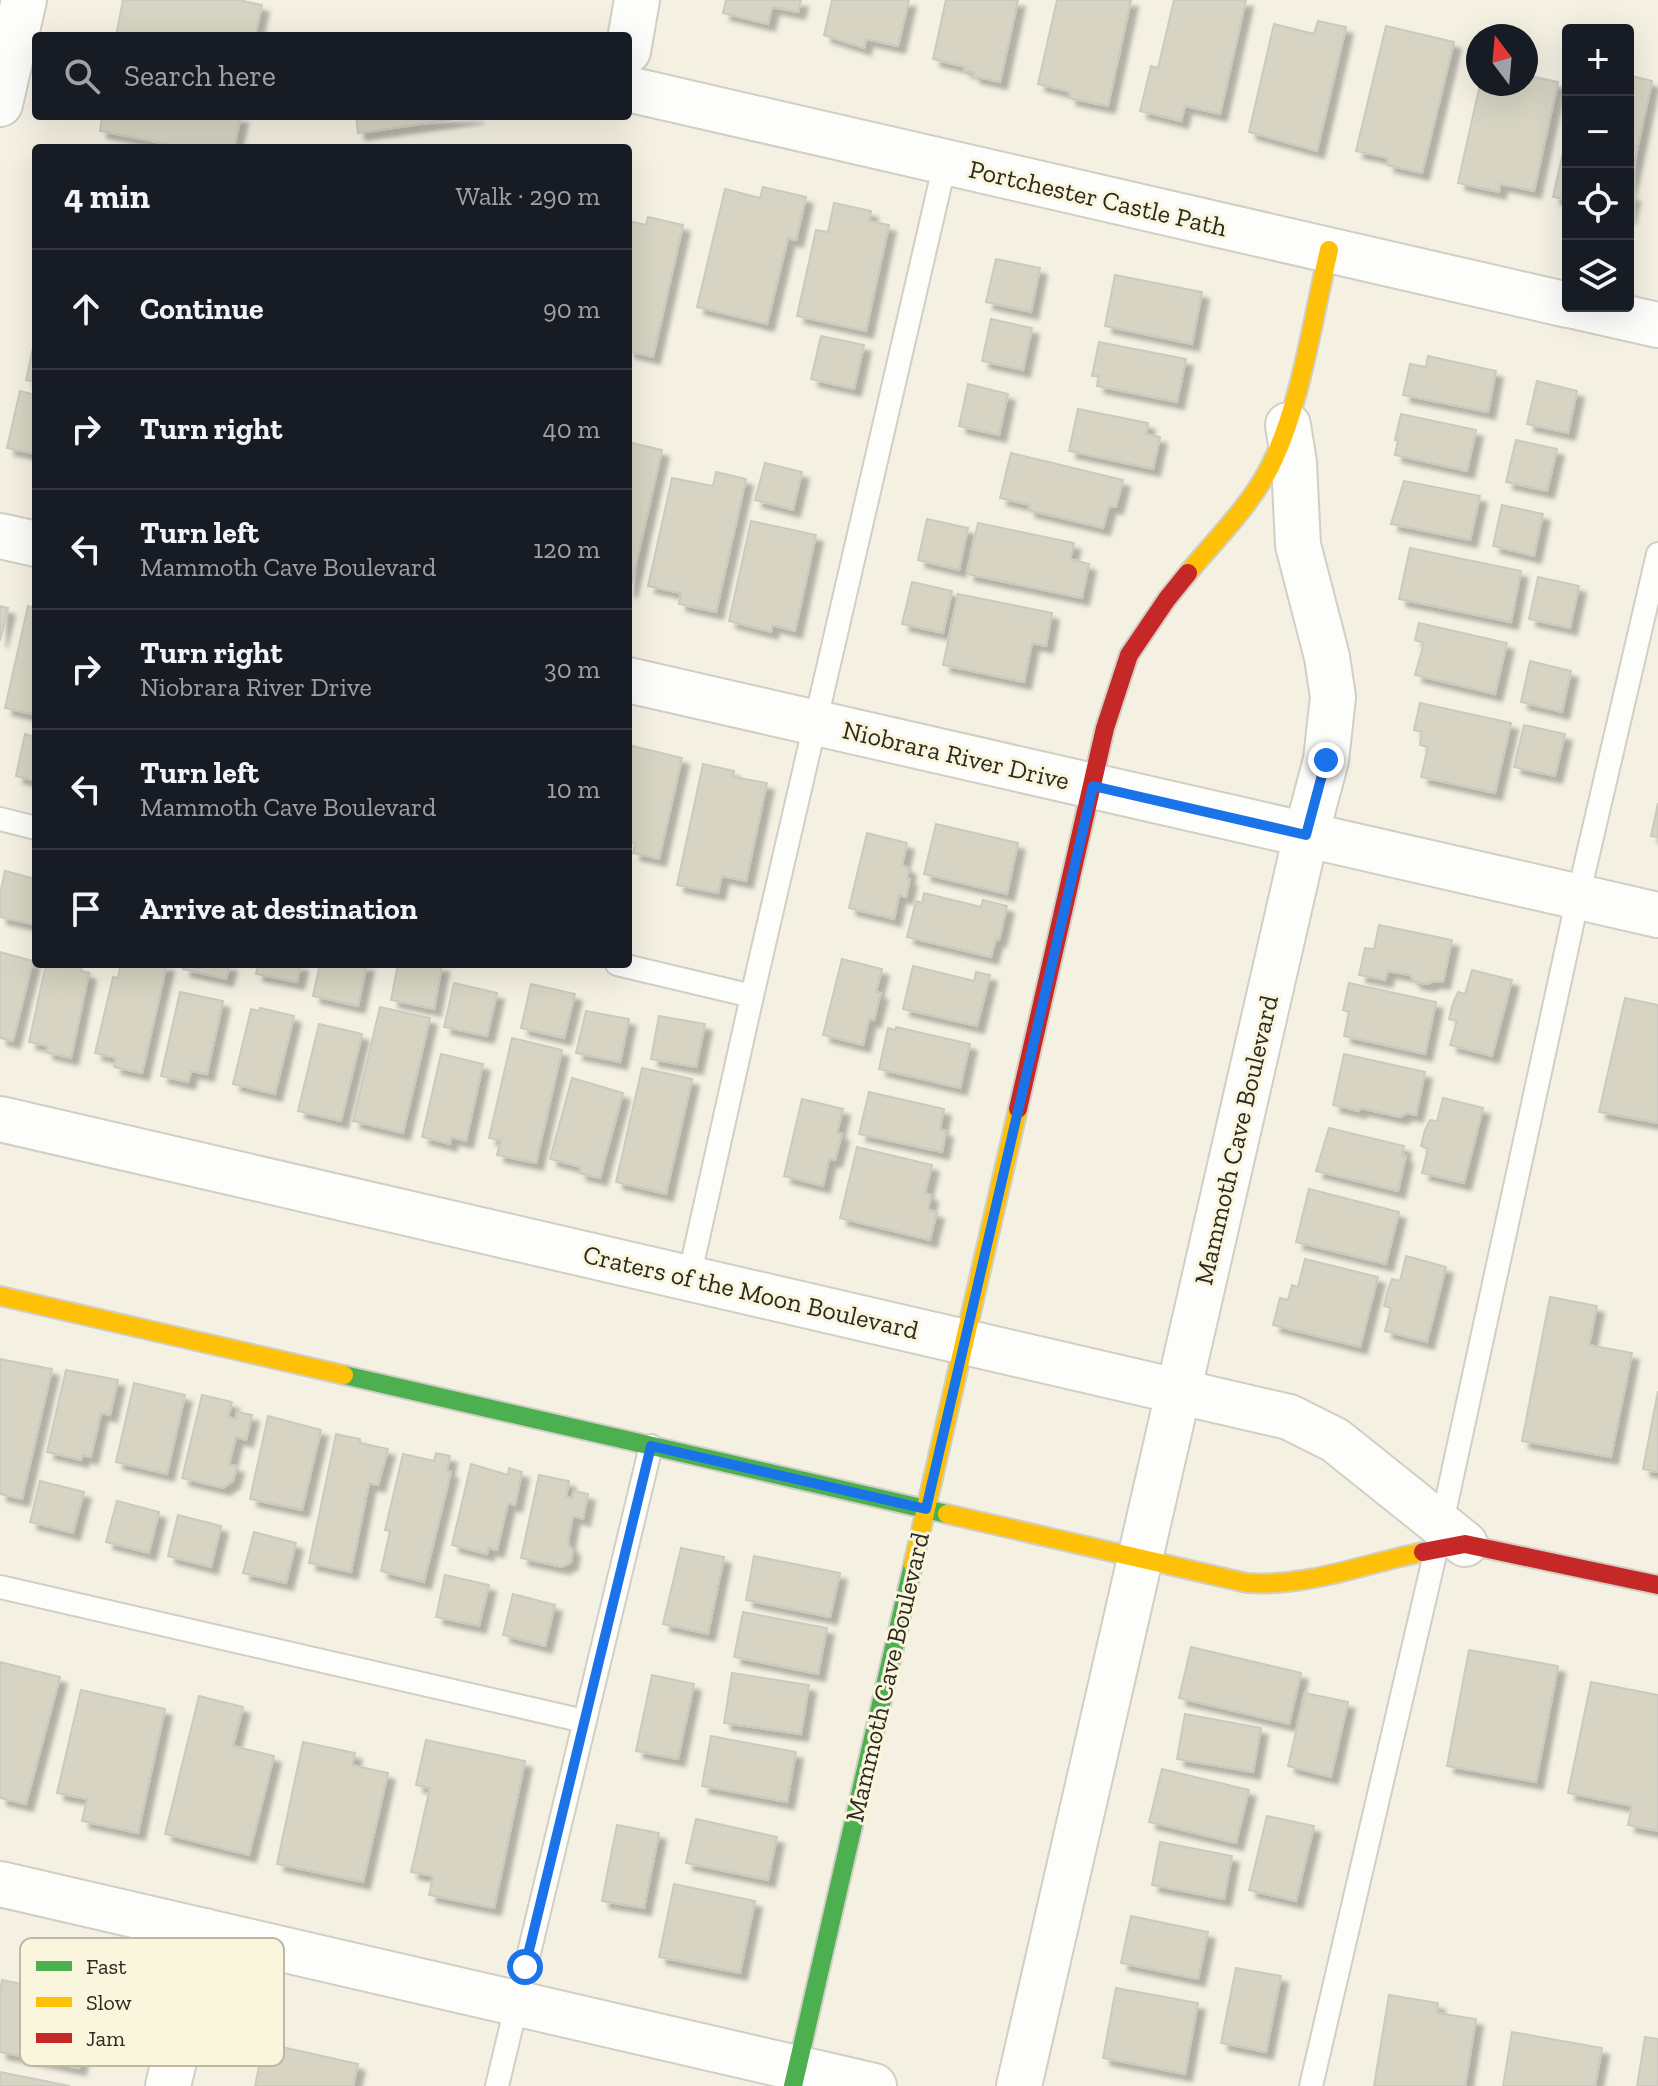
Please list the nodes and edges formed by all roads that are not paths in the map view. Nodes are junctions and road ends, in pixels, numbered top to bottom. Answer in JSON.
{"nodes":[{"id":1,"x":24,"y":0,"type":"edge"},
{"id":2,"x":637,"y":0,"type":"edge"},
{"id":3,"x":631,"y":32,"type":"edge"},
{"id":4,"x":632,"y":90,"type":"edge"},
{"id":5,"x":0,"y":104,"type":"edge"},
{"id":6,"x":945,"y":163,"type":"junction"},
{"id":7,"x":1329,"y":250,"type":"junction"},
{"id":8,"x":1562,"y":304,"type":"edge"},
{"id":9,"x":1601,"y":312,"type":"edge"},
{"id":10,"x":1658,"y":325,"type":"edge"},
{"id":11,"x":1288,"y":425,"type":"junction"},
{"id":12,"x":0,"y":536,"type":"edge"},
{"id":13,"x":32,"y":543,"type":"edge"},
{"id":14,"x":1658,"y":554,"type":"edge"},
{"id":15,"x":1651,"y":617,"type":"edge"},
{"id":16,"x":632,"y":681,"type":"edge"},
{"id":17,"x":817,"y":723,"type":"junction"},
{"id":18,"x":1093,"y":786,"type":"junction"},
{"id":19,"x":0,"y":819,"type":"edge"},
{"id":20,"x":32,"y":827,"type":"edge"},
{"id":21,"x":1306,"y":835,"type":"junction"},
{"id":22,"x":1578,"y":897,"type":"junction"},
{"id":23,"x":1658,"y":915,"type":"edge"},
{"id":24,"x":632,"y":968,"type":"edge"},
{"id":25,"x":752,"y":996,"type":"junction"},
{"id":26,"x":0,"y":1119,"type":"edge"},
{"id":27,"x":689,"y":1278,"type":"junction"},
{"id":28,"x":0,"y":1296,"type":"edge"},
{"id":29,"x":964,"y":1341,"type":"junction"},
{"id":30,"x":1179,"y":1390,"type":"junction"},
{"id":31,"x":651,"y":1446,"type":"junction"},
{"id":32,"x":926,"y":1509,"type":"junction"},
{"id":33,"x":1447,"y":1540,"type":"junction"},
{"id":34,"x":1141,"y":1559,"type":"junction"},
{"id":35,"x":1658,"y":1585,"type":"edge"},
{"id":36,"x":0,"y":1587,"type":"edge"},
{"id":37,"x":584,"y":1721,"type":"junction"},
{"id":38,"x":0,"y":1884,"type":"edge"},
{"id":39,"x":205,"y":1931,"type":"junction"},
{"id":40,"x":203,"y":1938,"type":"edge"},
{"id":41,"x":235,"y":1938,"type":"edge"},
{"id":42,"x":284,"y":1949,"type":"edge"},
{"id":43,"x":516,"y":2003,"type":"junction"},
{"id":44,"x":173,"y":2066,"type":"edge"},
{"id":45,"x":795,"y":2077,"type":"edge"},
{"id":46,"x":168,"y":2086,"type":"edge"},
{"id":47,"x":497,"y":2086,"type":"edge"},
{"id":48,"x":874,"y":2086,"type":"edge"},
{"id":49,"x":1019,"y":2086,"type":"edge"},
{"id":50,"x":1311,"y":2086,"type":"edge"}],
"edges":[{"from":1,"to":5,"type":"street"},
{"from":2,"to":3,"type":"street"},
{"from":4,"to":6,"type":"street","name":"Portchester Castle Path"},
{"from":6,"to":7,"type":"street","name":"Portchester Castle Path"},
{"from":6,"to":17,"type":"lane"},
{"from":7,"to":8,"type":"street","name":"Portchester Castle Path"},
{"from":7,"to":11,"type":"street","name":"Mammoth Cave Boulevard"},
{"from":9,"to":10,"type":"street"},
{"from":11,"to":18,"type":"street","name":"Mammoth Cave Boulevard"},
{"from":11,"to":21,"type":"street","name":"Mammoth Cave Boulevard"},
{"from":12,"to":13,"type":"street"},
{"from":14,"to":15,"type":"lane"},
{"from":15,"to":22,"type":"lane"},
{"from":16,"to":17,"type":"street","name":"Niobrara River Drive"},
{"from":17,"to":18,"type":"street","name":"Niobrara River Drive"},
{"from":17,"to":25,"type":"lane"},
{"from":18,"to":21,"type":"street","name":"Niobrara River Drive"},
{"from":18,"to":29,"type":"street","name":"Mammoth Cave Boulevard"},
{"from":19,"to":20,"type":"lane"},
{"from":21,"to":22,"type":"street","name":"Niobrara River Drive"},
{"from":21,"to":30,"type":"street","name":"Mammoth Cave Boulevard"},
{"from":22,"to":23,"type":"street","name":"Niobrara River Drive"},
{"from":22,"to":33,"type":"lane"},
{"from":24,"to":25,"type":"lane"},
{"from":25,"to":27,"type":"lane"},
{"from":26,"to":27,"type":"street","name":"Craters of the Moon Boulevard"},
{"from":27,"to":29,"type":"street","name":"Craters of the Moon Boulevard"},
{"from":28,"to":31,"type":"street","name":"Craters of the Moon Boulevard"},
{"from":29,"to":30,"type":"street","name":"Craters of the Moon Boulevard"},
{"from":29,"to":32,"type":"street","name":"Mammoth Cave Boulevard"},
{"from":30,"to":33,"type":"street","name":"Craters of the Moon Boulevard"},
{"from":30,"to":34,"type":"street","name":"Mammoth Cave Boulevard"},
{"from":31,"to":32,"type":"street","name":"Craters of the Moon Boulevard"},
{"from":31,"to":37,"type":"lane"},
{"from":32,"to":34,"type":"street","name":"Craters of the Moon Boulevard"},
{"from":32,"to":45,"type":"street","name":"Mammoth Cave Boulevard"},
{"from":33,"to":34,"type":"street","name":"Craters of the Moon Boulevard"},
{"from":33,"to":35,"type":"street","name":"Craters of the Moon Boulevard"},
{"from":33,"to":50,"type":"lane"},
{"from":34,"to":49,"type":"street","name":"Mammoth Cave Boulevard"},
{"from":36,"to":37,"type":"lane"},
{"from":37,"to":43,"type":"lane"},
{"from":38,"to":39,"type":"street"},
{"from":39,"to":40,"type":"street"},
{"from":39,"to":41,"type":"street"},
{"from":42,"to":43,"type":"street"},
{"from":43,"to":45,"type":"street"},
{"from":43,"to":47,"type":"lane"},
{"from":44,"to":46,"type":"street"},
{"from":45,"to":48,"type":"street"}]}
